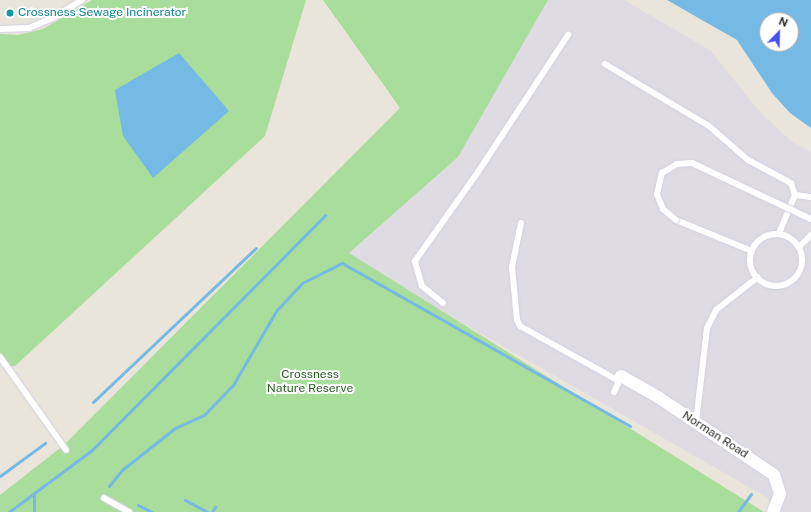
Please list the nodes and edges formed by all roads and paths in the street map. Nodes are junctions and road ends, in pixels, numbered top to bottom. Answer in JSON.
{"nodes":[{"id":1,"x":82,"y":0,"type":"edge"},
{"id":2,"x":0,"y":29,"type":"edge"},
{"id":3,"x":568,"y":35,"type":"dead end"},
{"id":4,"x":605,"y":64,"type":"dead end"},
{"id":5,"x":795,"y":195,"type":"junction"},
{"id":6,"x":811,"y":197,"type":"edge"},
{"id":7,"x":811,"y":219,"type":"edge"},
{"id":8,"x":521,"y":223,"type":"dead end"},
{"id":9,"x":779,"y":233,"type":"junction"},
{"id":10,"x":811,"y":235,"type":"edge"},
{"id":11,"x":799,"y":247,"type":"junction"},
{"id":12,"x":752,"y":251,"type":"junction"},
{"id":13,"x":758,"y":277,"type":"junction"},
{"id":14,"x":443,"y":304,"type":"dead end"},
{"id":15,"x":0,"y":358,"type":"edge"},
{"id":16,"x":620,"y":378,"type":"junction"},
{"id":17,"x":614,"y":392,"type":"dead end"},
{"id":18,"x":696,"y":424,"type":"junction"},
{"id":19,"x":66,"y":450,"type":"dead end"},
{"id":20,"x":104,"y":498,"type":"dead end"},
{"id":21,"x":130,"y":512,"type":"edge"},
{"id":22,"x":773,"y":512,"type":"edge"}],
"edges":[{"from":1,"to":2,"type":"lane"},
{"from":3,"to":14,"type":"lane"},
{"from":4,"to":5,"type":"lane"},
{"from":5,"to":6,"type":"lane"},
{"from":5,"to":9,"type":"lane"},
{"from":7,"to":12,"type":"lane","bridge":true},
{"from":8,"to":16,"type":"lane"},
{"from":9,"to":11,"type":"lane"},
{"from":9,"to":12,"type":"lane"},
{"from":10,"to":11,"type":"lane"},
{"from":11,"to":13,"type":"lane"},
{"from":12,"to":13,"type":"lane"},
{"from":13,"to":18,"type":"lane"},
{"from":15,"to":19,"type":"lane"},
{"from":16,"to":17,"type":"lane"},
{"from":16,"to":18,"type":"street","name":"Norman Road"},
{"from":18,"to":22,"type":"street","name":"Norman Road"},
{"from":20,"to":21,"type":"lane"}]}
